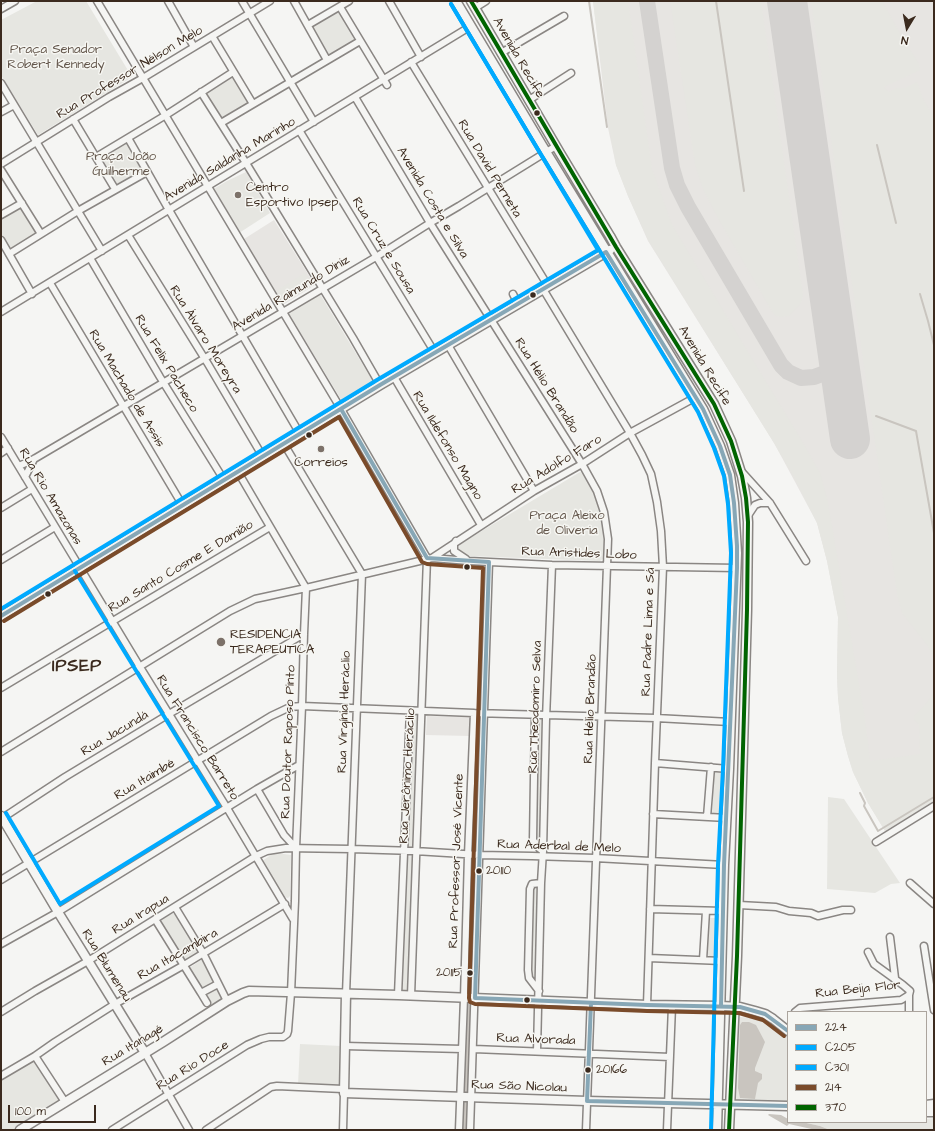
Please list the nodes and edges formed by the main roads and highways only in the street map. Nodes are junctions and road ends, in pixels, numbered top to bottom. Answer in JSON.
{"nodes":[{"id":1,"x":456,"y":1,"type":"edge"},
{"id":2,"x":473,"y":5,"type":"edge"},
{"id":3,"x":616,"y":247,"type":"junction"},
{"id":4,"x":606,"y":252,"type":"junction"},
{"id":5,"x":1,"y":616,"type":"edge"},
{"id":6,"x":1,"y":818,"type":"edge"},
{"id":7,"x":348,"y":997,"type":"junction"},
{"id":8,"x":721,"y":1006,"type":"junction"},
{"id":9,"x":735,"y":1006,"type":"junction"},
{"id":10,"x":787,"y":1030,"type":"edge"},
{"id":11,"x":145,"y":1053,"type":"junction"},
{"id":12,"x":344,"y":1091,"type":"joint"},
{"id":13,"x":718,"y":1106,"type":"junction"},
{"id":14,"x":730,"y":1106,"type":"junction"},
{"id":15,"x":787,"y":1106,"type":"edge"},
{"id":16,"x":787,"y":1110,"type":"edge"},
{"id":17,"x":20,"y":1130,"type":"edge"},
{"id":18,"x":717,"y":1130,"type":"edge"},
{"id":19,"x":729,"y":1130,"type":"edge"}],
"edges":[{"from":1,"to":4,"type":"main road","name":"Avenida Recife"},
{"from":2,"to":3,"type":"main road","name":"Avenida Recife"},
{"from":3,"to":4,"type":"main road"},
{"from":3,"to":9,"type":"main road","name":"Avenida Recife"},
{"from":4,"to":5,"type":"main road"},
{"from":4,"to":8,"type":"main road","name":"Avenida Recife"},
{"from":6,"to":11,"type":"main road","name":"Rua Blumenau"},
{"from":7,"to":8,"type":"main road","name":"Rua Itanagé"},
{"from":7,"to":11,"type":"main road","name":"Rua Itanagé"},
{"from":7,"to":12,"type":"main road","name":"Rua Virgínia Heráclio"},
{"from":8,"to":9,"type":"main road","name":"Rua Itanagé"},
{"from":8,"to":13,"type":"main road","name":"Avenida Recife"},
{"from":9,"to":10,"type":"main road","name":"Rua Itanagé"},
{"from":9,"to":14,"type":"main road","name":"Avenida Recife"},
{"from":11,"to":17,"type":"main road","name":"Rua Itanagé"},
{"from":12,"to":13,"type":"main road","name":"Rua São Nicolau"},
{"from":13,"to":14,"type":"main road","name":"Rua São Nicolau"},
{"from":13,"to":18,"type":"main road","name":"Avenida Recife"},
{"from":14,"to":15,"type":"main road"},
{"from":14,"to":16,"type":"main road"},
{"from":14,"to":19,"type":"main road","name":"Avenida Recife"}]}
